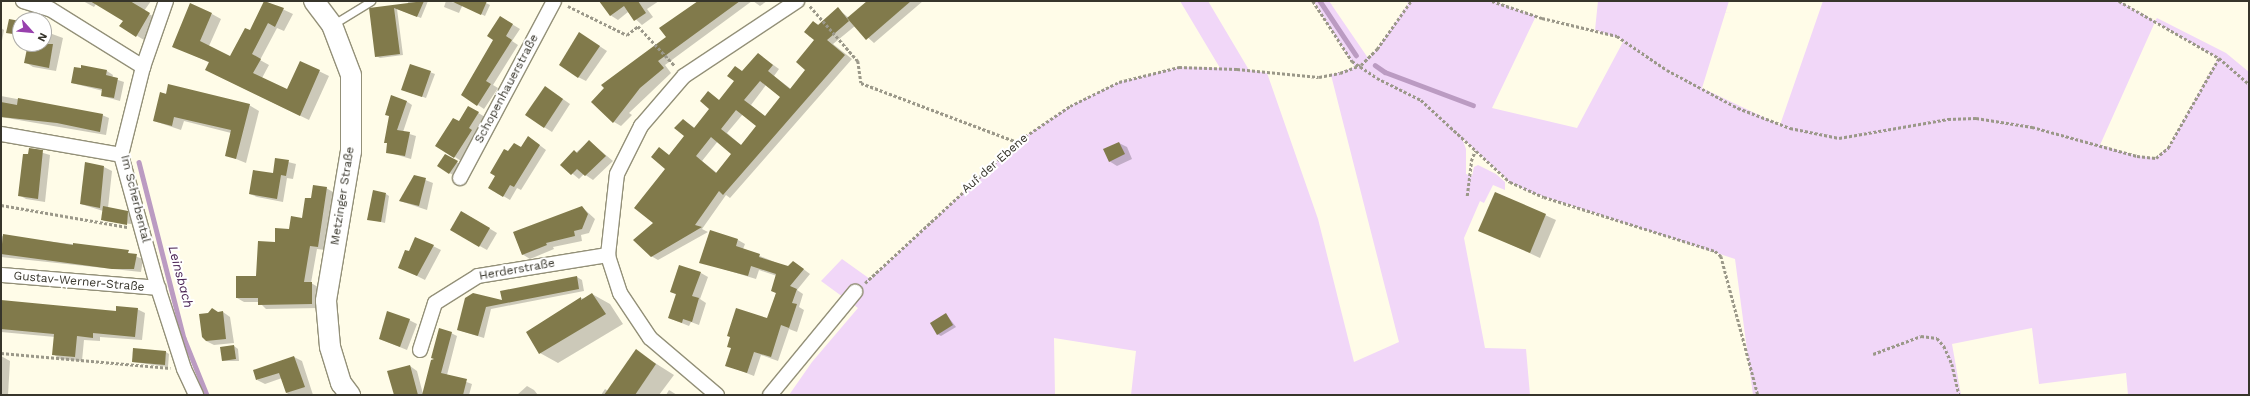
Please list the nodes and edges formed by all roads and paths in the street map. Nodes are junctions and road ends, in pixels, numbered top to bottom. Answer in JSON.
{"nodes":[{"id":1,"x":23,"y":1,"type":"edge"},
{"id":2,"x":166,"y":1,"type":"edge"},
{"id":3,"x":314,"y":1,"type":"edge"},
{"id":4,"x":371,"y":1,"type":"edge"},
{"id":5,"x":797,"y":1,"type":"edge"},
{"id":6,"x":806,"y":1,"type":"edge"},
{"id":7,"x":1313,"y":1,"type":"edge"},
{"id":8,"x":1411,"y":1,"type":"edge"},
{"id":9,"x":1492,"y":1,"type":"edge"},
{"id":10,"x":2119,"y":1,"type":"edge"},
{"id":11,"x":560,"y":3,"type":"edge"},
{"id":12,"x":332,"y":25,"type":"junction"},
{"id":13,"x":2219,"y":58,"type":"junction"},
{"id":14,"x":1361,"y":65,"type":"junction"},
{"id":15,"x":143,"y":67,"type":"junction"},
{"id":16,"x":684,"y":76,"type":"junction"},
{"id":17,"x":2249,"y":84,"type":"edge"},
{"id":18,"x":1,"y":134,"type":"edge"},
{"id":19,"x":1017,"y":142,"type":"junction"},
{"id":20,"x":1475,"y":150,"type":"junction"},
{"id":21,"x":121,"y":155,"type":"junction"},
{"id":22,"x":460,"y":178,"type":"dead end"},
{"id":23,"x":1467,"y":196,"type":"dead end"},
{"id":24,"x":1,"y":205,"type":"edge"},
{"id":25,"x":143,"y":230,"type":"junction"},
{"id":26,"x":608,"y":255,"type":"junction"},
{"id":27,"x":1,"y":275,"type":"edge"},
{"id":28,"x":158,"y":288,"type":"junction"},
{"id":29,"x":856,"y":292,"type":"joint"},
{"id":30,"x":420,"y":350,"type":"dead end"},
{"id":31,"x":1,"y":353,"type":"edge"},
{"id":32,"x":1873,"y":354,"type":"dead end"},
{"id":33,"x":184,"y":369,"type":"junction"},
{"id":34,"x":196,"y":395,"type":"edge"},
{"id":35,"x":350,"y":395,"type":"edge"},
{"id":36,"x":717,"y":395,"type":"edge"},
{"id":37,"x":770,"y":395,"type":"edge"},
{"id":38,"x":1758,"y":395,"type":"edge"},
{"id":39,"x":1959,"y":395,"type":"edge"}],
"edges":[{"from":1,"to":15,"type":"street"},
{"from":2,"to":15,"type":"street","name":"Im Scherbental"},
{"from":3,"to":12,"type":"main road","name":"Metzinger Straße"},
{"from":4,"to":12,"type":"lane"},
{"from":5,"to":16,"type":"street"},
{"from":6,"to":19,"type":"path"},
{"from":7,"to":14,"type":"path"},
{"from":8,"to":14,"type":"path"},
{"from":9,"to":13,"type":"path"},
{"from":10,"to":13,"type":"path"},
{"from":11,"to":16,"type":"path"},
{"from":11,"to":22,"type":"street","name":"Schopenhauerstraße"},
{"from":12,"to":35,"type":"main road","name":"Metzinger Straße"},
{"from":13,"to":17,"type":"path"},
{"from":14,"to":19,"type":"path","name":"Auf der Ebene"},
{"from":14,"to":20,"type":"path"},
{"from":15,"to":21,"type":"street","name":"Im Scherbental"},
{"from":16,"to":26,"type":"street"},
{"from":18,"to":21,"type":"street"},
{"from":19,"to":29,"type":"path","name":"Auf der Ebene"},
{"from":20,"to":23,"type":"path"},
{"from":20,"to":38,"type":"path"},
{"from":21,"to":25,"type":"street","name":"Im Scherbental"},
{"from":24,"to":25,"type":"path"},
{"from":25,"to":28,"type":"street","name":"Im Scherbental"},
{"from":26,"to":30,"type":"street","name":"Herderstraße"},
{"from":26,"to":36,"type":"street"},
{"from":27,"to":28,"type":"street","name":"Gustav-Werner-Straße"},
{"from":28,"to":33,"type":"street","name":"Im Scherbental"},
{"from":29,"to":37,"type":"street"},
{"from":31,"to":33,"type":"path"},
{"from":32,"to":39,"type":"path"},
{"from":33,"to":34,"type":"street","name":"Im Scherbental"}]}
